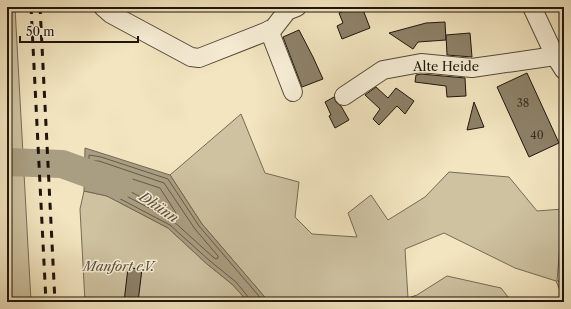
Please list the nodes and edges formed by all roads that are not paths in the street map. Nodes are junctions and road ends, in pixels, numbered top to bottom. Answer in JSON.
{"nodes":[{"id":1,"x":103,"y":7,"type":"edge"},
{"id":2,"x":297,"y":7,"type":"edge"},
{"id":3,"x":532,"y":7,"type":"edge"},
{"id":4,"x":271,"y":30,"type":"junction"},
{"id":5,"x":560,"y":63,"type":"edge"},
{"id":6,"x":293,"y":92,"type":"dead end"},
{"id":7,"x":344,"y":96,"type":"dead end"}],
"edges":[{"from":1,"to":4,"type":"street"},
{"from":2,"to":4,"type":"street"},
{"from":3,"to":5,"type":"street"},
{"from":4,"to":6,"type":"street"},
{"from":5,"to":7,"type":"street","name":"Alte Heide"}]}
